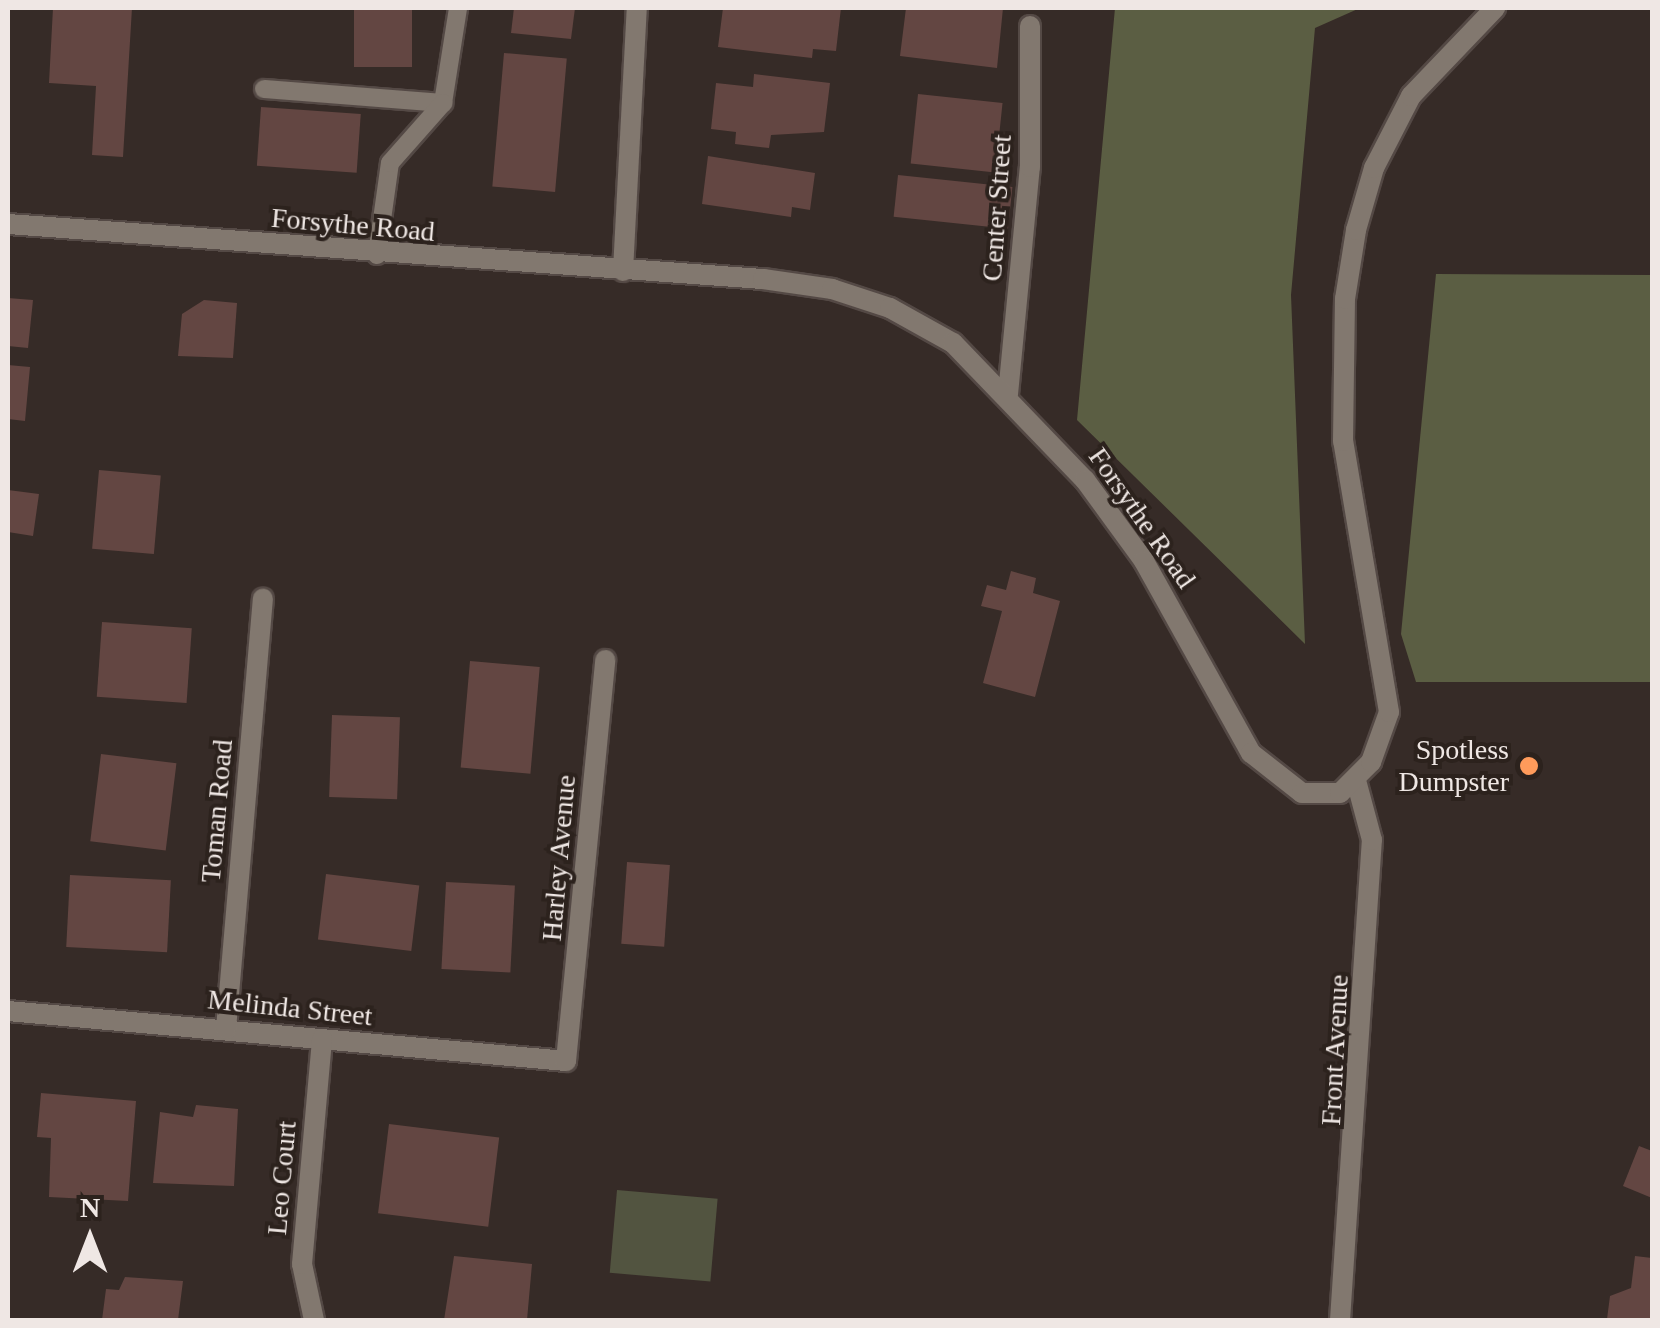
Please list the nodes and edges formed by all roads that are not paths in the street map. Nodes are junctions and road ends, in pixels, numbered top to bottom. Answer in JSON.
{"nodes":[{"id":1,"x":458,"y":8,"type":"edge"},
{"id":2,"x":638,"y":8,"type":"edge"},
{"id":3,"x":1495,"y":8,"type":"edge"},
{"id":4,"x":1030,"y":26,"type":"dead end"},
{"id":5,"x":264,"y":89,"type":"dead end"},
{"id":6,"x":444,"y":103,"type":"junction"},
{"id":7,"x":8,"y":224,"type":"edge"},
{"id":8,"x":376,"y":255,"type":"junction"},
{"id":9,"x":623,"y":271,"type":"junction"},
{"id":10,"x":1008,"y":394,"type":"junction"},
{"id":11,"x":264,"y":599,"type":"dead end"},
{"id":12,"x":605,"y":660,"type":"dead end"},
{"id":13,"x":1358,"y":784,"type":"junction"},
{"id":14,"x":8,"y":1011,"type":"edge"},
{"id":15,"x":226,"y":1028,"type":"junction"},
{"id":16,"x":322,"y":1039,"type":"junction"},
{"id":17,"x":566,"y":1061,"type":"joint"},
{"id":18,"x":314,"y":1320,"type":"edge"},
{"id":19,"x":1340,"y":1320,"type":"edge"}],
"edges":[{"from":1,"to":6,"type":"lane"},
{"from":2,"to":9,"type":"street"},
{"from":3,"to":13,"type":"street"},
{"from":4,"to":10,"type":"street","name":"Center Street"},
{"from":5,"to":6,"type":"lane"},
{"from":6,"to":8,"type":"lane"},
{"from":7,"to":8,"type":"street","name":"Forsythe Road"},
{"from":8,"to":9,"type":"street","name":"Forsythe Road"},
{"from":9,"to":10,"type":"street","name":"Forsythe Road"},
{"from":10,"to":13,"type":"street","name":"Forsythe Road"},
{"from":11,"to":15,"type":"street","name":"Toman Road"},
{"from":12,"to":17,"type":"street","name":"Harley Avenue"},
{"from":13,"to":19,"type":"street","name":"Front Avenue"},
{"from":14,"to":15,"type":"street","name":"Melinda Street"},
{"from":15,"to":16,"type":"street","name":"Melinda Street"},
{"from":16,"to":17,"type":"street","name":"Melinda Street"},
{"from":16,"to":18,"type":"street","name":"Leo Court"}]}
